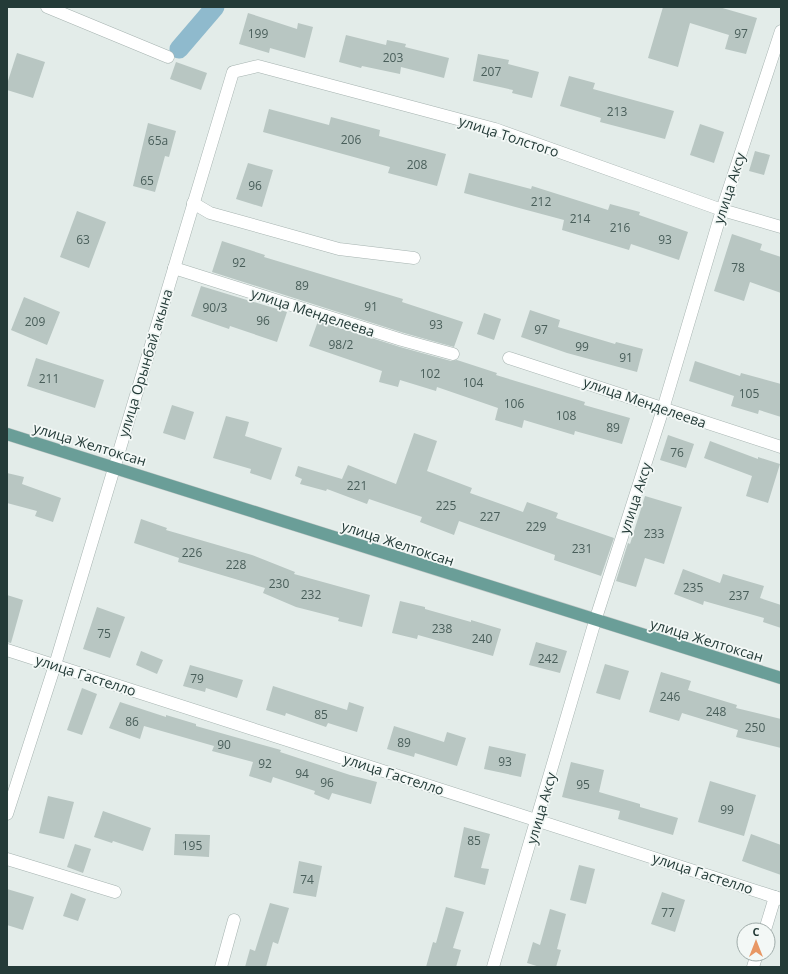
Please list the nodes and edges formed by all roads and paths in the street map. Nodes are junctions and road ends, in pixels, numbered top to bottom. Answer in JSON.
{"nodes":[{"id":1,"x":47,"y":7,"type":"edge"},
{"id":2,"x":781,"y":31,"type":"edge"},
{"id":3,"x":168,"y":57,"type":"dead end"},
{"id":4,"x":233,"y":72,"type":"joint"},
{"id":5,"x":193,"y":203,"type":"junction"},
{"id":6,"x":722,"y":210,"type":"junction"},
{"id":7,"x":781,"y":227,"type":"edge"},
{"id":8,"x":414,"y":258,"type":"dead end"},
{"id":9,"x":174,"y":268,"type":"junction"},
{"id":10,"x":453,"y":354,"type":"dead end"},
{"id":11,"x":509,"y":358,"type":"dead end"},
{"id":12,"x":663,"y":409,"type":"junction"},
{"id":13,"x":7,"y":434,"type":"edge"},
{"id":14,"x":781,"y":447,"type":"edge"},
{"id":15,"x":114,"y":468,"type":"junction"},
{"id":16,"x":595,"y":621,"type":"junction"},
{"id":17,"x":7,"y":650,"type":"edge"},
{"id":18,"x":55,"y":665,"type":"junction"},
{"id":19,"x":781,"y":678,"type":"edge"},
{"id":20,"x":7,"y":814,"type":"edge"},
{"id":21,"x":537,"y":819,"type":"junction"},
{"id":22,"x":7,"y":860,"type":"edge"},
{"id":23,"x":115,"y":892,"type":"dead end"},
{"id":24,"x":778,"y":898,"type":"edge"},
{"id":25,"x":234,"y":920,"type":"dead end"},
{"id":26,"x":768,"y":922,"type":"edge"},
{"id":27,"x":221,"y":967,"type":"edge"},
{"id":28,"x":493,"y":967,"type":"edge"}],
"edges":[{"from":1,"to":3,"type":"street"},
{"from":2,"to":6,"type":"street","name":"улица Аксу"},
{"from":4,"to":5,"type":"street","name":"улица Орынбай акына"},
{"from":4,"to":6,"type":"street","name":"улица Толстого"},
{"from":5,"to":8,"type":"street"},
{"from":5,"to":9,"type":"street","name":"улица Орынбай акына"},
{"from":6,"to":7,"type":"street","name":"улица Толстого"},
{"from":6,"to":12,"type":"street","name":"улица Аксу"},
{"from":9,"to":10,"type":"street","name":"улица Менделеева"},
{"from":9,"to":15,"type":"street","name":"улица Орынбай акына"},
{"from":11,"to":12,"type":"street","name":"улица Менделеева"},
{"from":12,"to":14,"type":"street","name":"улица Менделеева"},
{"from":12,"to":16,"type":"street","name":"улица Аксу"},
{"from":13,"to":15,"type":"main road","name":"улица Желтоксан"},
{"from":15,"to":16,"type":"main road","name":"улица Желтоксан"},
{"from":15,"to":18,"type":"street","name":"улица Орынбай акына"},
{"from":16,"to":19,"type":"main road","name":"улица Желтоксан"},
{"from":16,"to":21,"type":"street","name":"улица Аксу"},
{"from":17,"to":18,"type":"street","name":"улица Гастелло"},
{"from":18,"to":20,"type":"street","name":"улица Орынбай акына"},
{"from":18,"to":21,"type":"street","name":"улица Гастелло"},
{"from":21,"to":24,"type":"street","name":"улица Гастелло"},
{"from":21,"to":28,"type":"street","name":"улица Аксу"},
{"from":22,"to":23,"type":"street"},
{"from":24,"to":26,"type":"street"},
{"from":25,"to":27,"type":"street"}]}
